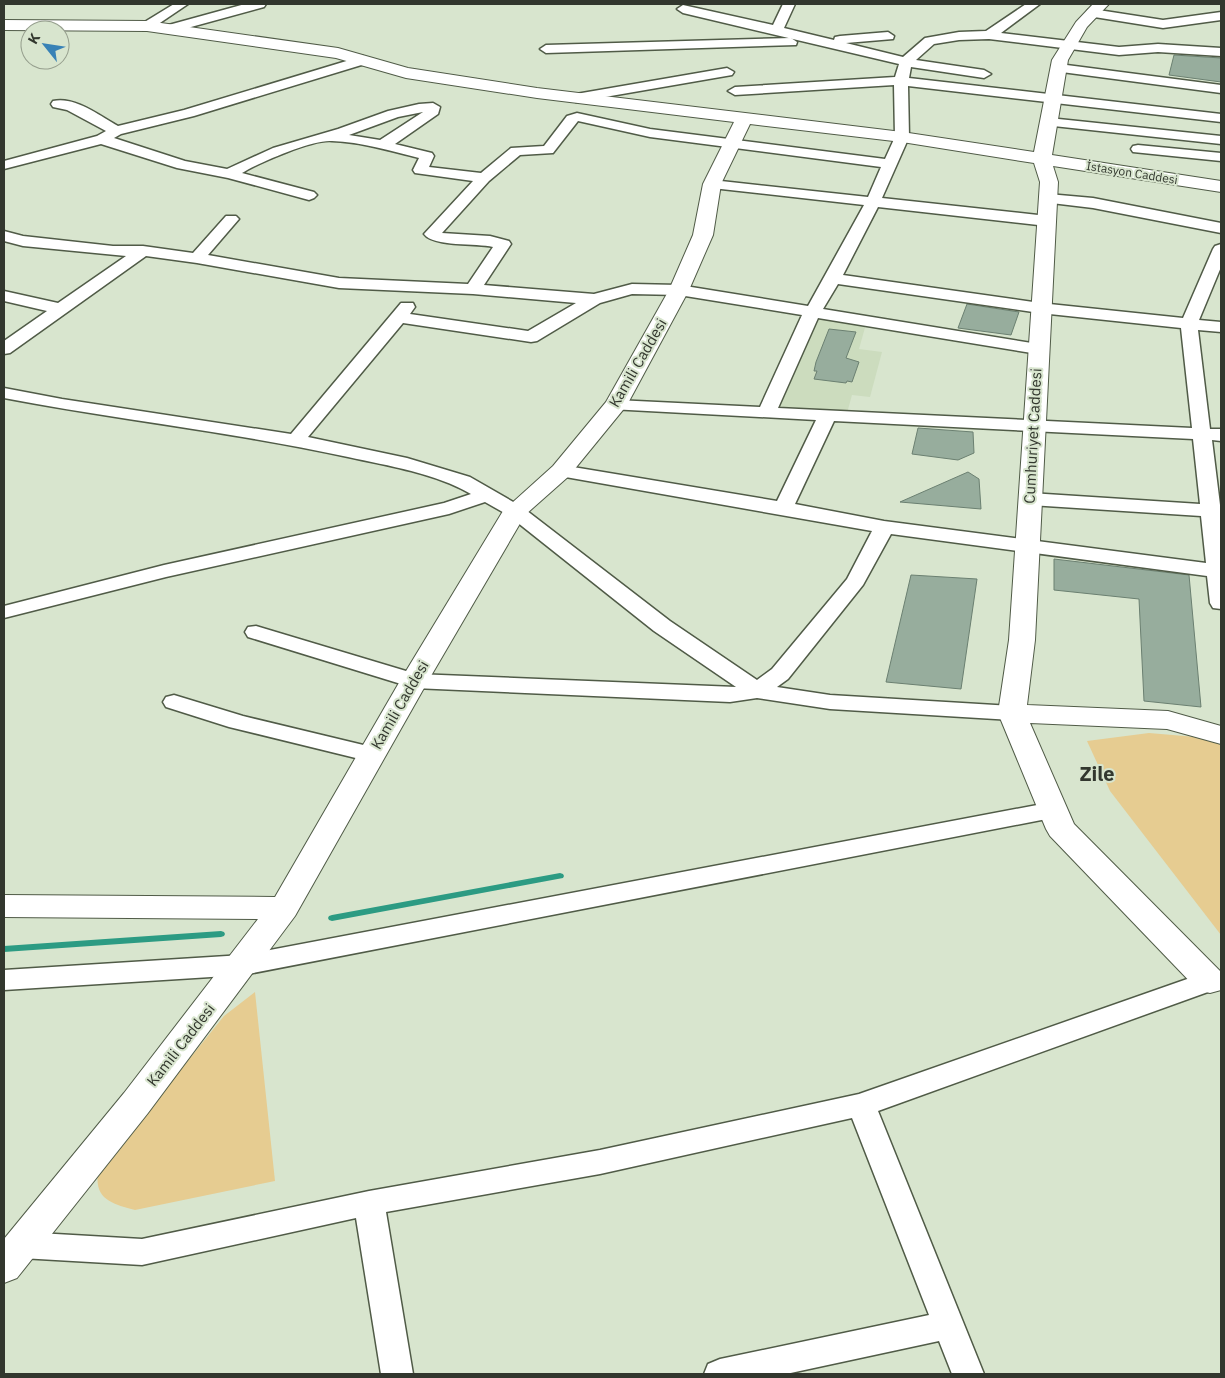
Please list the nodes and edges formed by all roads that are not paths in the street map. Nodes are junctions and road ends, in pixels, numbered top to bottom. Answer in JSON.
{"nodes":[{"id":1,"x":182,"y":4,"type":"edge"},
{"id":2,"x":260,"y":4,"type":"edge"},
{"id":3,"x":789,"y":4,"type":"edge"},
{"id":4,"x":1034,"y":4,"type":"edge"},
{"id":5,"x":678,"y":7,"type":"edge"},
{"id":6,"x":1097,"y":9,"type":"edge"},
{"id":7,"x":1221,"y":16,"type":"edge"},
{"id":8,"x":1163,"y":24,"type":"junction"},
{"id":9,"x":4,"y":25,"type":"edge"},
{"id":10,"x":147,"y":26,"type":"junction"},
{"id":11,"x":169,"y":29,"type":"junction"},
{"id":12,"x":777,"y":30,"type":"junction"},
{"id":13,"x":989,"y":35,"type":"junction"},
{"id":14,"x":888,"y":36,"type":"dead end"},
{"id":15,"x":821,"y":41,"type":"junction"},
{"id":16,"x":714,"y":44,"type":"junction"},
{"id":17,"x":1069,"y":45,"type":"junction"},
{"id":18,"x":1158,"y":48,"type":"junction"},
{"id":19,"x":546,"y":49,"type":"dead end"},
{"id":20,"x":1221,"y":52,"type":"edge"},
{"id":21,"x":363,"y":60,"type":"junction"},
{"id":22,"x":906,"y":62,"type":"junction"},
{"id":23,"x":1059,"y":68,"type":"junction"},
{"id":24,"x":727,"y":72,"type":"junction"},
{"id":25,"x":984,"y":74,"type":"dead end"},
{"id":26,"x":1155,"y":80,"type":"junction"},
{"id":27,"x":901,"y":81,"type":"junction"},
{"id":28,"x":1221,"y":89,"type":"edge"},
{"id":29,"x":735,"y":91,"type":"junction"},
{"id":30,"x":1053,"y":97,"type":"junction"},
{"id":31,"x":576,"y":98,"type":"junction"},
{"id":32,"x":58,"y":104,"type":"dead end"},
{"id":33,"x":744,"y":118,"type":"junction"},
{"id":34,"x":1221,"y":118,"type":"edge"},
{"id":35,"x":1049,"y":122,"type":"junction"},
{"id":36,"x":116,"y":131,"type":"junction"},
{"id":37,"x":330,"y":136,"type":"junction"},
{"id":38,"x":902,"y":137,"type":"junction"},
{"id":39,"x":102,"y":139,"type":"junction"},
{"id":40,"x":1221,"y":140,"type":"edge"},
{"id":41,"x":383,"y":144,"type":"junction"},
{"id":42,"x":732,"y":144,"type":"junction"},
{"id":43,"x":1138,"y":149,"type":"dead end"},
{"id":44,"x":1221,"y":158,"type":"edge"},
{"id":45,"x":1042,"y":159,"type":"junction"},
{"id":46,"x":890,"y":164,"type":"junction"},
{"id":47,"x":4,"y":165,"type":"edge"},
{"id":48,"x":229,"y":174,"type":"junction"},
{"id":49,"x":484,"y":178,"type":"junction"},
{"id":50,"x":712,"y":184,"type":"junction"},
{"id":51,"x":1221,"y":187,"type":"edge"},
{"id":52,"x":309,"y":195,"type":"dead end"},
{"id":53,"x":873,"y":202,"type":"junction"},
{"id":54,"x":1047,"y":210,"type":"junction"},
{"id":55,"x":231,"y":219,"type":"dead end"},
{"id":56,"x":1221,"y":228,"type":"edge"},
{"id":57,"x":4,"y":236,"type":"edge"},
{"id":58,"x":1221,"y":249,"type":"edge"},
{"id":59,"x":143,"y":251,"type":"junction"},
{"id":60,"x":197,"y":258,"type":"junction"},
{"id":61,"x":833,"y":278,"type":"junction"},
{"id":62,"x":424,"y":287,"type":"junction"},
{"id":63,"x":473,"y":290,"type":"junction"},
{"id":64,"x":679,"y":290,"type":"junction"},
{"id":65,"x":4,"y":296,"type":"edge"},
{"id":66,"x":594,"y":299,"type":"junction"},
{"id":67,"x":1040,"y":308,"type":"junction"},
{"id":68,"x":62,"y":309,"type":"junction"},
{"id":69,"x":812,"y":313,"type":"junction"},
{"id":70,"x":397,"y":317,"type":"junction"},
{"id":71,"x":1189,"y":323,"type":"junction"},
{"id":72,"x":1221,"y":327,"type":"edge"},
{"id":73,"x":4,"y":349,"type":"edge"},
{"id":74,"x":1038,"y":349,"type":"junction"},
{"id":75,"x":4,"y":393,"type":"edge"},
{"id":76,"x":616,"y":405,"type":"junction"},
{"id":77,"x":767,"y":412,"type":"junction"},
{"id":78,"x":828,"y":416,"type":"junction"},
{"id":79,"x":1034,"y":426,"type":"junction"},
{"id":80,"x":1202,"y":434,"type":"junction"},
{"id":81,"x":1221,"y":435,"type":"edge"},
{"id":82,"x":296,"y":440,"type":"junction"},
{"id":83,"x":561,"y":471,"type":"junction"},
{"id":84,"x":487,"y":495,"type":"junction"},
{"id":85,"x":1030,"y":499,"type":"junction"},
{"id":86,"x":783,"y":508,"type":"junction"},
{"id":87,"x":1216,"y":510,"type":"edge"},
{"id":88,"x":515,"y":511,"type":"junction"},
{"id":89,"x":884,"y":527,"type":"junction"},
{"id":90,"x":1027,"y":546,"type":"junction"},
{"id":91,"x":1218,"y":572,"type":"junction"},
{"id":92,"x":1221,"y":603,"type":"edge"},
{"id":93,"x":4,"y":612,"type":"edge"},
{"id":94,"x":256,"y":632,"type":"dead end"},
{"id":95,"x":414,"y":681,"type":"junction"},
{"id":96,"x":757,"y":691,"type":"junction"},
{"id":97,"x":174,"y":702,"type":"dead end"},
{"id":98,"x":1012,"y":713,"type":"junction"},
{"id":99,"x":1221,"y":717,"type":"edge"},
{"id":100,"x":1168,"y":720,"type":"junction"},
{"id":101,"x":1221,"y":735,"type":"edge"},
{"id":102,"x":372,"y":754,"type":"junction"},
{"id":103,"x":1053,"y":810,"type":"junction"},
{"id":104,"x":4,"y":906,"type":"edge"},
{"id":105,"x":284,"y":908,"type":"junction"},
{"id":106,"x":243,"y":965,"type":"junction"},
{"id":107,"x":4,"y":980,"type":"edge"},
{"id":108,"x":1217,"y":986,"type":"edge"},
{"id":109,"x":861,"y":1105,"type":"junction"},
{"id":110,"x":369,"y":1204,"type":"junction"},
{"id":111,"x":12,"y":1256,"type":"edge"},
{"id":112,"x":948,"y":1325,"type":"junction"},
{"id":113,"x":397,"y":1374,"type":"edge"},
{"id":114,"x":720,"y":1374,"type":"edge"},
{"id":115,"x":968,"y":1374,"type":"edge"}],
"edges":[{"from":1,"to":10,"type":"street"},
{"from":2,"to":11,"type":"street"},
{"from":3,"to":12,"type":"street"},
{"from":4,"to":13,"type":"street"},
{"from":5,"to":12,"type":"street"},
{"from":5,"to":16,"type":"street"},
{"from":6,"to":8,"type":"street"},
{"from":6,"to":17,"type":"main road"},
{"from":7,"to":8,"type":"street"},
{"from":8,"to":18,"type":"street"},
{"from":9,"to":10,"type":"main road","name":"İstasyon Caddesi"},
{"from":10,"to":11,"type":"main road","name":"İstasyon Caddesi"},
{"from":11,"to":21,"type":"main road","name":"İstasyon Caddesi"},
{"from":12,"to":15,"type":"street"},
{"from":13,"to":17,"type":"street"},
{"from":13,"to":22,"type":"street"},
{"from":14,"to":15,"type":"street"},
{"from":15,"to":16,"type":"street"},
{"from":15,"to":22,"type":"street"},
{"from":16,"to":19,"type":"street"},
{"from":16,"to":24,"type":"street"},
{"from":17,"to":18,"type":"street"},
{"from":17,"to":23,"type":"main road"},
{"from":18,"to":20,"type":"street"},
{"from":18,"to":26,"type":"street"},
{"from":21,"to":31,"type":"main road","name":"İstasyon Caddesi"},
{"from":21,"to":36,"type":"street"},
{"from":22,"to":25,"type":"street"},
{"from":22,"to":27,"type":"street"},
{"from":23,"to":26,"type":"street"},
{"from":23,"to":30,"type":"main road"},
{"from":24,"to":29,"type":"street"},
{"from":24,"to":31,"type":"street"},
{"from":26,"to":28,"type":"street"},
{"from":27,"to":29,"type":"street"},
{"from":27,"to":30,"type":"street"},
{"from":27,"to":38,"type":"street"},
{"from":29,"to":33,"type":"street"},
{"from":30,"to":34,"type":"street"},
{"from":30,"to":35,"type":"main road"},
{"from":31,"to":33,"type":"main road","name":"İstasyon Caddesi"},
{"from":32,"to":36,"type":"street"},
{"from":33,"to":38,"type":"main road","name":"İstasyon Caddesi"},
{"from":33,"to":42,"type":"main road","name":"Kamili Caddesi"},
{"from":35,"to":40,"type":"street"},
{"from":35,"to":45,"type":"main road"},
{"from":36,"to":39,"type":"street"},
{"from":37,"to":41,"type":"street"},
{"from":37,"to":41,"type":"street"},
{"from":37,"to":48,"type":"street"},
{"from":38,"to":45,"type":"main road","name":"İstasyon Caddesi"},
{"from":38,"to":46,"type":"street"},
{"from":39,"to":47,"type":"street"},
{"from":39,"to":48,"type":"street"},
{"from":41,"to":49,"type":"street"},
{"from":42,"to":46,"type":"street"},
{"from":42,"to":49,"type":"street"},
{"from":42,"to":50,"type":"main road","name":"Kamili Caddesi"},
{"from":43,"to":44,"type":"street"},
{"from":45,"to":51,"type":"main road","name":"İstasyon Caddesi"},
{"from":45,"to":54,"type":"main road","name":"Cumhuriyet Caddesi"},
{"from":46,"to":53,"type":"street"},
{"from":48,"to":52,"type":"street"},
{"from":49,"to":63,"type":"street"},
{"from":50,"to":53,"type":"street"},
{"from":50,"to":64,"type":"main road","name":"Kamili Caddesi"},
{"from":53,"to":54,"type":"street"},
{"from":53,"to":61,"type":"street"},
{"from":54,"to":56,"type":"street"},
{"from":54,"to":67,"type":"main road","name":"Cumhuriyet Caddesi"},
{"from":55,"to":60,"type":"street"},
{"from":57,"to":59,"type":"street"},
{"from":58,"to":71,"type":"street"},
{"from":59,"to":60,"type":"street"},
{"from":59,"to":68,"type":"street"},
{"from":60,"to":62,"type":"street"},
{"from":61,"to":67,"type":"street"},
{"from":61,"to":69,"type":"street"},
{"from":62,"to":63,"type":"street"},
{"from":62,"to":70,"type":"street"},
{"from":63,"to":66,"type":"street"},
{"from":64,"to":66,"type":"street"},
{"from":64,"to":69,"type":"street"},
{"from":64,"to":76,"type":"main road","name":"Kamili Caddesi"},
{"from":65,"to":68,"type":"street"},
{"from":66,"to":70,"type":"street"},
{"from":67,"to":71,"type":"street"},
{"from":67,"to":74,"type":"main road","name":"Cumhuriyet Caddesi"},
{"from":68,"to":73,"type":"street"},
{"from":69,"to":74,"type":"street"},
{"from":69,"to":77,"type":"street"},
{"from":70,"to":82,"type":"street"},
{"from":71,"to":72,"type":"street"},
{"from":71,"to":80,"type":"street"},
{"from":74,"to":79,"type":"main road","name":"Cumhuriyet Caddesi"},
{"from":75,"to":82,"type":"street"},
{"from":76,"to":77,"type":"street"},
{"from":76,"to":83,"type":"main road","name":"Kamili Caddesi"},
{"from":77,"to":78,"type":"street"},
{"from":78,"to":79,"type":"street"},
{"from":78,"to":86,"type":"street"},
{"from":79,"to":80,"type":"street"},
{"from":79,"to":85,"type":"main road","name":"Cumhuriyet Caddesi"},
{"from":80,"to":81,"type":"street"},
{"from":80,"to":87,"type":"street"},
{"from":82,"to":84,"type":"street"},
{"from":83,"to":86,"type":"street"},
{"from":83,"to":88,"type":"main road","name":"Kamili Caddesi"},
{"from":84,"to":88,"type":"street"},
{"from":84,"to":93,"type":"street"},
{"from":85,"to":87,"type":"street"},
{"from":85,"to":90,"type":"main road","name":"Cumhuriyet Caddesi"},
{"from":86,"to":89,"type":"street"},
{"from":87,"to":91,"type":"street"},
{"from":88,"to":95,"type":"main road","name":"Kamili Caddesi"},
{"from":88,"to":96,"type":"street"},
{"from":89,"to":90,"type":"street"},
{"from":89,"to":96,"type":"street"},
{"from":90,"to":91,"type":"street"},
{"from":90,"to":98,"type":"main road","name":"Cumhuriyet Caddesi"},
{"from":91,"to":92,"type":"street"},
{"from":94,"to":95,"type":"street"},
{"from":95,"to":96,"type":"street"},
{"from":95,"to":102,"type":"main road","name":"Kamili Caddesi"},
{"from":96,"to":98,"type":"street"},
{"from":97,"to":102,"type":"street"},
{"from":98,"to":100,"type":"main road"},
{"from":98,"to":103,"type":"main road"},
{"from":99,"to":100,"type":"main road"},
{"from":100,"to":101,"type":"main road"},
{"from":102,"to":105,"type":"main road","name":"Kamili Caddesi"},
{"from":103,"to":106,"type":"street"},
{"from":103,"to":108,"type":"main road"},
{"from":104,"to":105,"type":"main road"},
{"from":105,"to":106,"type":"main road","name":"Kamili Caddesi"},
{"from":106,"to":107,"type":"street"},
{"from":106,"to":111,"type":"main road","name":"Kamili Caddesi"},
{"from":108,"to":109,"type":"street"},
{"from":109,"to":110,"type":"street"},
{"from":109,"to":112,"type":"street"},
{"from":110,"to":111,"type":"street"},
{"from":110,"to":113,"type":"street"},
{"from":112,"to":114,"type":"street"},
{"from":112,"to":115,"type":"street"}]}
